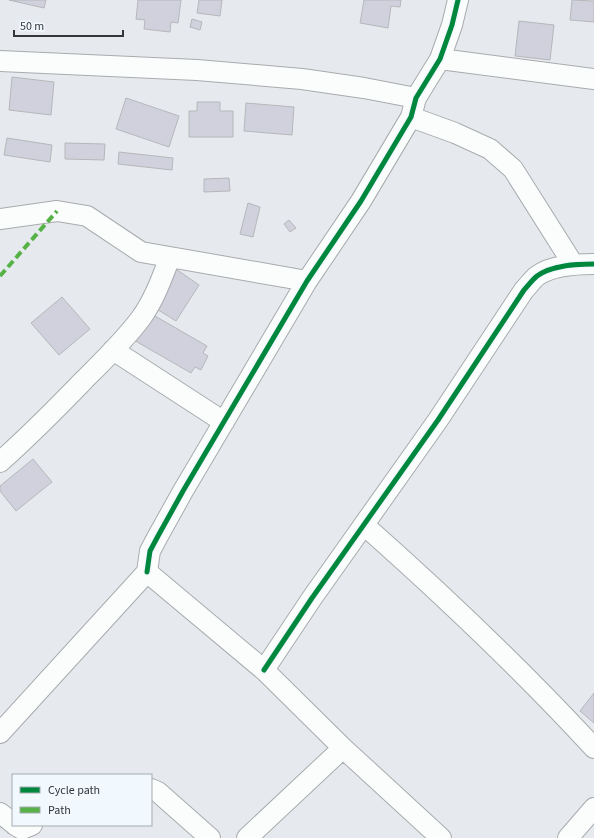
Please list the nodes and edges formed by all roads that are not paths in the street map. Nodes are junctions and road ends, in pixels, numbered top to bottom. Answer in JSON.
{"nodes":[{"id":1,"x":458,"y":0,"type":"edge"},
{"id":2,"x":440,"y":59,"type":"junction"},
{"id":3,"x":0,"y":61,"type":"edge"},
{"id":4,"x":594,"y":79,"type":"edge"},
{"id":5,"x":416,"y":98,"type":"junction"},
{"id":6,"x":411,"y":117,"type":"junction"},
{"id":7,"x":0,"y":219,"type":"edge"},
{"id":8,"x":170,"y":257,"type":"junction"},
{"id":9,"x":573,"y":264,"type":"junction"},
{"id":10,"x":594,"y":264,"type":"edge"},
{"id":11,"x":307,"y":280,"type":"junction"},
{"id":12,"x":113,"y":350,"type":"junction"},
{"id":13,"x":224,"y":422,"type":"junction"},
{"id":14,"x":0,"y":462,"type":"edge"},
{"id":15,"x":364,"y":525,"type":"junction"},
{"id":16,"x":147,"y":572,"type":"junction"},
{"id":17,"x":264,"y":670,"type":"junction"},
{"id":18,"x":0,"y":733,"type":"edge"},
{"id":19,"x":343,"y":748,"type":"junction"},
{"id":20,"x":594,"y":748,"type":"edge"},
{"id":21,"x":152,"y":789,"type":"edge"},
{"id":22,"x":594,"y":808,"type":"edge"},
{"id":23,"x":0,"y":813,"type":"edge"},
{"id":24,"x":12,"y":822,"type":"edge"},
{"id":25,"x":17,"y":826,"type":"edge"},
{"id":26,"x":30,"y":826,"type":"edge"},
{"id":27,"x":210,"y":838,"type":"edge"},
{"id":28,"x":247,"y":838,"type":"edge"},
{"id":29,"x":441,"y":838,"type":"edge"},
{"id":30,"x":568,"y":838,"type":"edge"}],
"edges":[{"from":1,"to":2,"type":"street"},
{"from":2,"to":4,"type":"street"},
{"from":2,"to":5,"type":"street"},
{"from":3,"to":5,"type":"street"},
{"from":5,"to":6,"type":"street"},
{"from":6,"to":9,"type":"street"},
{"from":6,"to":11,"type":"street"},
{"from":7,"to":8,"type":"street"},
{"from":8,"to":11,"type":"street"},
{"from":8,"to":12,"type":"street"},
{"from":9,"to":10,"type":"street"},
{"from":9,"to":15,"type":"street"},
{"from":11,"to":13,"type":"street"},
{"from":12,"to":13,"type":"street"},
{"from":12,"to":14,"type":"street"},
{"from":13,"to":16,"type":"street"},
{"from":15,"to":17,"type":"street"},
{"from":15,"to":20,"type":"street"},
{"from":16,"to":17,"type":"street"},
{"from":16,"to":18,"type":"street"},
{"from":17,"to":19,"type":"street"},
{"from":19,"to":28,"type":"street"},
{"from":19,"to":29,"type":"street"},
{"from":21,"to":27,"type":"street"},
{"from":22,"to":30,"type":"street"},
{"from":23,"to":24,"type":"street"},
{"from":25,"to":26,"type":"street"}]}
